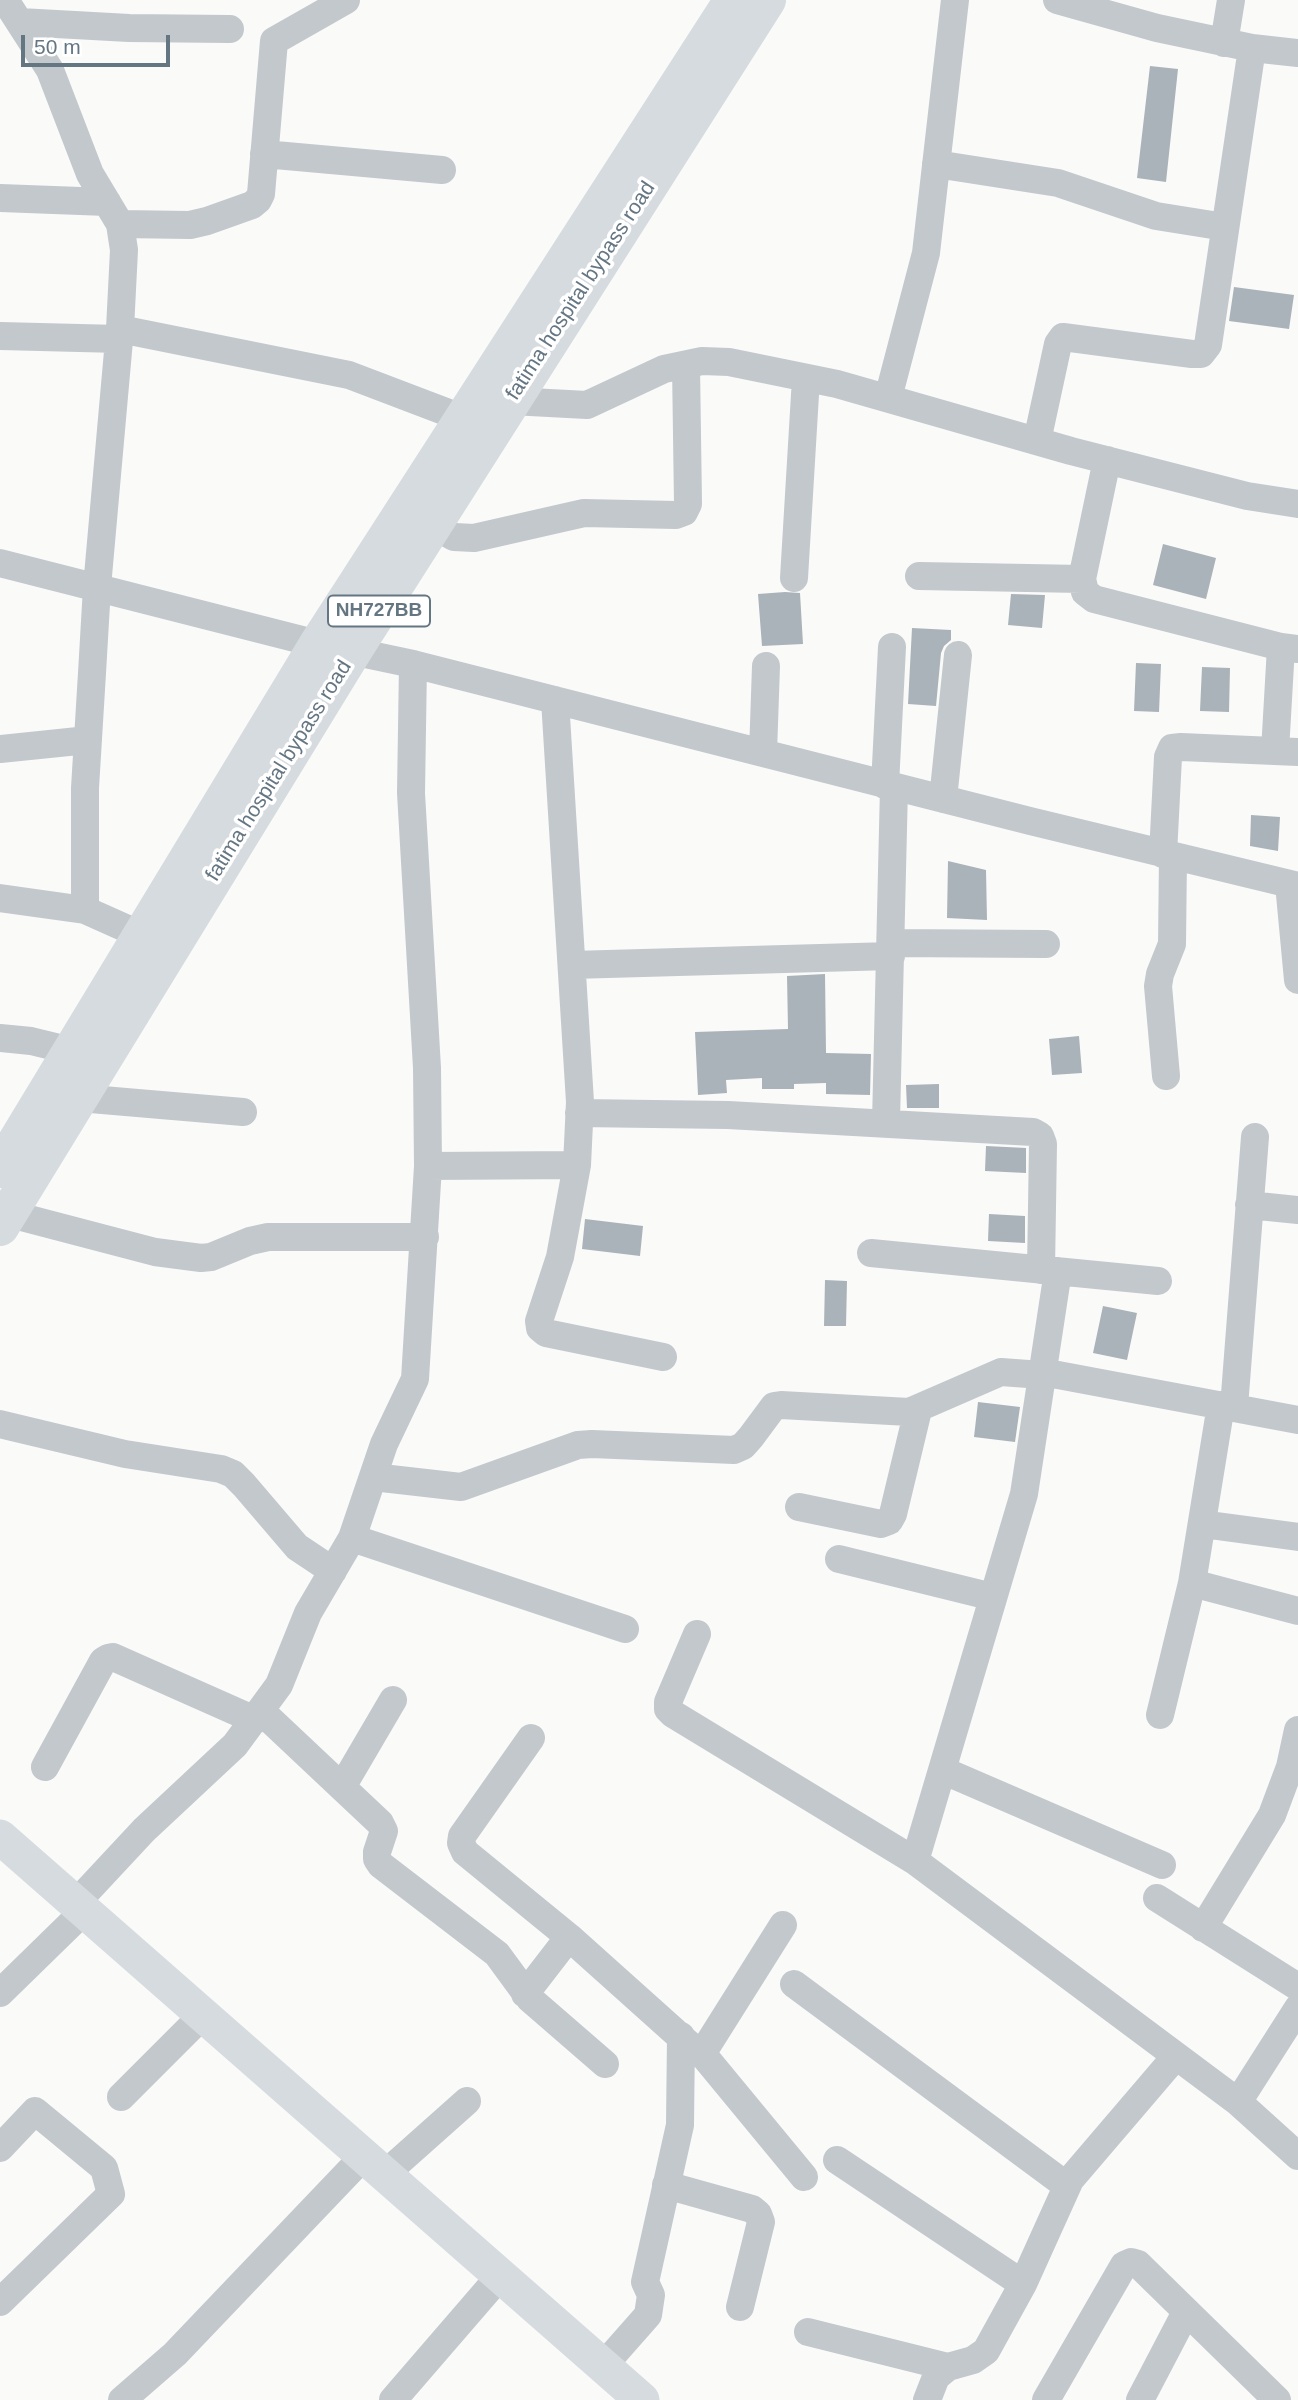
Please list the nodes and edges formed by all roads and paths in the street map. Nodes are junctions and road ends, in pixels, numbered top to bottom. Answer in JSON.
{"nodes":[{"id":1,"x":346,"y":0,"type":"edge"},
{"id":2,"x":733,"y":0,"type":"edge"},
{"id":3,"x":767,"y":0,"type":"edge"},
{"id":4,"x":955,"y":0,"type":"edge"},
{"id":5,"x":1057,"y":0,"type":"edge"},
{"id":6,"x":1231,"y":0,"type":"edge"},
{"id":7,"x":13,"y":11,"type":"edge"},
{"id":8,"x":230,"y":29,"type":"dead end"},
{"id":9,"x":1224,"y":43,"type":"junction"},
{"id":10,"x":1252,"y":48,"type":"junction"},
{"id":11,"x":1298,"y":53,"type":"edge"},
{"id":12,"x":264,"y":154,"type":"junction"},
{"id":13,"x":936,"y":164,"type":"junction"},
{"id":14,"x":442,"y":170,"type":"dead end"},
{"id":15,"x":0,"y":198,"type":"edge"},
{"id":16,"x":113,"y":213,"type":"junction"},
{"id":17,"x":1225,"y":228,"type":"junction"},
{"id":18,"x":120,"y":334,"type":"junction"},
{"id":19,"x":0,"y":336,"type":"edge"},
{"id":20,"x":686,"y":365,"type":"junction"},
{"id":21,"x":806,"y":378,"type":"junction"},
{"id":22,"x":888,"y":398,"type":"junction"},
{"id":23,"x":511,"y":401,"type":"junction"},
{"id":24,"x":462,"y":418,"type":"junction"},
{"id":25,"x":1037,"y":441,"type":"junction"},
{"id":26,"x":1107,"y":460,"type":"junction"},
{"id":27,"x":1298,"y":504,"type":"edge"},
{"id":28,"x":434,"y":526,"type":"junction"},
{"id":29,"x":0,"y":563,"type":"edge"},
{"id":30,"x":919,"y":576,"type":"dead end"},
{"id":31,"x":794,"y":578,"type":"dead end"},
{"id":32,"x":1082,"y":579,"type":"junction"},
{"id":33,"x":97,"y":587,"type":"junction"},
{"id":34,"x":892,"y":647,"type":"dead end"},
{"id":35,"x":336,"y":648,"type":"junction"},
{"id":36,"x":1289,"y":648,"type":"edge"},
{"id":37,"x":958,"y":655,"type":"dead end"},
{"id":38,"x":413,"y":664,"type":"junction"},
{"id":39,"x":766,"y":666,"type":"dead end"},
{"id":40,"x":555,"y":700,"type":"junction"},
{"id":41,"x":88,"y":740,"type":"junction"},
{"id":42,"x":0,"y":749,"type":"edge"},
{"id":43,"x":1286,"y":752,"type":"edge"},
{"id":44,"x":762,"y":753,"type":"junction"},
{"id":45,"x":889,"y":786,"type":"junction"},
{"id":46,"x":943,"y":799,"type":"junction"},
{"id":47,"x":1168,"y":855,"type":"junction"},
{"id":48,"x":208,"y":857,"type":"junction"},
{"id":49,"x":1293,"y":885,"type":"edge"},
{"id":50,"x":0,"y":898,"type":"edge"},
{"id":51,"x":85,"y":910,"type":"junction"},
{"id":52,"x":141,"y":935,"type":"junction"},
{"id":53,"x":1046,"y":944,"type":"dead end"},
{"id":54,"x":891,"y":949,"type":"junction"},
{"id":55,"x":572,"y":965,"type":"junction"},
{"id":56,"x":1298,"y":980,"type":"edge"},
{"id":57,"x":0,"y":1038,"type":"edge"},
{"id":58,"x":72,"y":1051,"type":"junction"},
{"id":59,"x":1166,"y":1076,"type":"dead end"},
{"id":60,"x":79,"y":1098,"type":"junction"},
{"id":61,"x":243,"y":1112,"type":"dead end"},
{"id":62,"x":579,"y":1113,"type":"junction"},
{"id":63,"x":886,"y":1122,"type":"junction"},
{"id":64,"x":1255,"y":1137,"type":"dead end"},
{"id":65,"x":577,"y":1165,"type":"junction"},
{"id":66,"x":428,"y":1166,"type":"junction"},
{"id":67,"x":0,"y":1169,"type":"edge"},
{"id":68,"x":1249,"y":1205,"type":"junction"},
{"id":69,"x":1298,"y":1210,"type":"edge"},
{"id":70,"x":5,"y":1220,"type":"edge"},
{"id":71,"x":425,"y":1237,"type":"junction"},
{"id":72,"x":871,"y":1253,"type":"dead end"},
{"id":73,"x":1049,"y":1270,"type":"junction"},
{"id":74,"x":1158,"y":1281,"type":"dead end"},
{"id":75,"x":663,"y":1357,"type":"dead end"},
{"id":76,"x":1042,"y":1373,"type":"junction"},
{"id":77,"x":1227,"y":1406,"type":"junction"},
{"id":78,"x":918,"y":1410,"type":"junction"},
{"id":79,"x":1298,"y":1420,"type":"edge"},
{"id":80,"x":0,"y":1424,"type":"edge"},
{"id":81,"x":373,"y":1477,"type":"junction"},
{"id":82,"x":799,"y":1507,"type":"dead end"},
{"id":83,"x":1202,"y":1524,"type":"junction"},
{"id":84,"x":1298,"y":1537,"type":"edge"},
{"id":85,"x":352,"y":1538,"type":"junction"},
{"id":86,"x":838,"y":1559,"type":"dead end"},
{"id":87,"x":333,"y":1571,"type":"junction"},
{"id":88,"x":1192,"y":1583,"type":"junction"},
{"id":89,"x":993,"y":1597,"type":"junction"},
{"id":90,"x":1298,"y":1611,"type":"edge"},
{"id":91,"x":625,"y":1629,"type":"dead end"},
{"id":92,"x":698,"y":1634,"type":"dead end"},
{"id":93,"x":393,"y":1700,"type":"dead end"},
{"id":94,"x":1160,"y":1715,"type":"dead end"},
{"id":95,"x":258,"y":1716,"type":"junction"},
{"id":96,"x":1298,"y":1730,"type":"edge"},
{"id":97,"x":531,"y":1738,"type":"dead end"},
{"id":98,"x":45,"y":1767,"type":"dead end"},
{"id":99,"x":942,"y":1770,"type":"junction"},
{"id":100,"x":342,"y":1787,"type":"junction"},
{"id":101,"x":0,"y":1837,"type":"edge"},
{"id":102,"x":915,"y":1861,"type":"junction"},
{"id":103,"x":1163,"y":1865,"type":"dead end"},
{"id":104,"x":1157,"y":1899,"type":"dead end"},
{"id":105,"x":79,"y":1907,"type":"junction"},
{"id":106,"x":783,"y":1925,"type":"dead end"},
{"id":107,"x":1203,"y":1927,"type":"junction"},
{"id":108,"x":569,"y":1937,"type":"junction"},
{"id":109,"x":794,"y":1984,"type":"dead end"},
{"id":110,"x":1298,"y":1987,"type":"edge"},
{"id":111,"x":0,"y":1993,"type":"edge"},
{"id":112,"x":525,"y":1994,"type":"junction"},
{"id":113,"x":1298,"y":2008,"type":"edge"},
{"id":114,"x":203,"y":2015,"type":"junction"},
{"id":115,"x":690,"y":2044,"type":"junction"},
{"id":116,"x":1176,"y":2056,"type":"junction"},
{"id":117,"x":605,"y":2064,"type":"dead end"},
{"id":118,"x":121,"y":2097,"type":"dead end"},
{"id":119,"x":467,"y":2101,"type":"dead end"},
{"id":120,"x":1238,"y":2102,"type":"junction"},
{"id":121,"x":0,"y":2148,"type":"edge"},
{"id":122,"x":1298,"y":2156,"type":"edge"},
{"id":123,"x":837,"y":2160,"type":"dead end"},
{"id":124,"x":375,"y":2165,"type":"junction"},
{"id":125,"x":804,"y":2177,"type":"dead end"},
{"id":126,"x":666,"y":2185,"type":"junction"},
{"id":127,"x":1066,"y":2186,"type":"junction"},
{"id":128,"x":500,"y":2276,"type":"junction"},
{"id":129,"x":1023,"y":2284,"type":"junction"},
{"id":130,"x":0,"y":2302,"type":"edge"},
{"id":131,"x":740,"y":2307,"type":"dead end"},
{"id":132,"x":1186,"y":2312,"type":"junction"},
{"id":133,"x":808,"y":2332,"type":"dead end"},
{"id":134,"x":603,"y":2366,"type":"junction"},
{"id":135,"x":948,"y":2367,"type":"junction"},
{"id":136,"x":122,"y":2400,"type":"edge"},
{"id":137,"x":393,"y":2400,"type":"edge"},
{"id":138,"x":642,"y":2400,"type":"edge"},
{"id":139,"x":927,"y":2400,"type":"edge"},
{"id":140,"x":1046,"y":2400,"type":"edge"},
{"id":141,"x":1140,"y":2400,"type":"edge"},
{"id":142,"x":1277,"y":2400,"type":"edge"}],
"edges":[{"from":1,"to":12,"type":"street"},
{"from":2,"to":24,"type":"highway","name":"fatima hospital bypass road","number":"NH727BB"},
{"from":3,"to":23,"type":"highway","name":"fatima hospital bypass road","number":"NH727BB"},
{"from":4,"to":13,"type":"street"},
{"from":5,"to":9,"type":"street"},
{"from":6,"to":9,"type":"street"},
{"from":7,"to":8,"type":"street"},
{"from":7,"to":16,"type":"street"},
{"from":9,"to":10,"type":"street"},
{"from":10,"to":11,"type":"street"},
{"from":10,"to":17,"type":"street"},
{"from":12,"to":14,"type":"street"},
{"from":12,"to":16,"type":"street"},
{"from":13,"to":17,"type":"street"},
{"from":13,"to":22,"type":"street"},
{"from":15,"to":16,"type":"street"},
{"from":16,"to":18,"type":"street"},
{"from":17,"to":25,"type":"street"},
{"from":18,"to":19,"type":"street"},
{"from":18,"to":24,"type":"street"},
{"from":18,"to":33,"type":"street"},
{"from":20,"to":21,"type":"street"},
{"from":20,"to":23,"type":"street"},
{"from":20,"to":28,"type":"street"},
{"from":21,"to":22,"type":"street"},
{"from":21,"to":31,"type":"street"},
{"from":22,"to":25,"type":"street"},
{"from":23,"to":28,"type":"highway","name":"fatima hospital bypass road","number":"NH727BB"},
{"from":24,"to":35,"type":"highway","name":"fatima hospital bypass road","number":"NH727BB"},
{"from":25,"to":26,"type":"street"},
{"from":26,"to":27,"type":"street"},
{"from":26,"to":32,"type":"street"},
{"from":28,"to":35,"type":"highway","name":"fatima hospital bypass road","number":"NH727BB"},
{"from":29,"to":33,"type":"street"},
{"from":30,"to":32,"type":"street"},
{"from":32,"to":36,"type":"street"},
{"from":33,"to":35,"type":"street"},
{"from":33,"to":41,"type":"street"},
{"from":34,"to":45,"type":"street"},
{"from":35,"to":38,"type":"street"},
{"from":35,"to":48,"type":"highway","name":"fatima hospital bypass road","number":"NH727BB"},
{"from":36,"to":43,"type":"street"},
{"from":37,"to":46,"type":"street"},
{"from":38,"to":40,"type":"street"},
{"from":38,"to":66,"type":"street"},
{"from":39,"to":44,"type":"street"},
{"from":40,"to":44,"type":"street"},
{"from":40,"to":55,"type":"street"},
{"from":41,"to":42,"type":"street"},
{"from":41,"to":51,"type":"street"},
{"from":43,"to":47,"type":"street"},
{"from":44,"to":45,"type":"street"},
{"from":45,"to":46,"type":"street"},
{"from":45,"to":54,"type":"street"},
{"from":46,"to":47,"type":"street"},
{"from":47,"to":49,"type":"street"},
{"from":47,"to":59,"type":"street"},
{"from":48,"to":52,"type":"highway","name":"fatima hospital bypass road","number":"NH727BB"},
{"from":48,"to":60,"type":"highway","name":"fatima hospital bypass road","number":"NH727BB"},
{"from":49,"to":56,"type":"street"},
{"from":50,"to":51,"type":"street"},
{"from":51,"to":52,"type":"street"},
{"from":52,"to":58,"type":"highway","name":"fatima hospital bypass road","number":"NH727BB"},
{"from":53,"to":54,"type":"street"},
{"from":54,"to":55,"type":"street"},
{"from":54,"to":63,"type":"street"},
{"from":55,"to":62,"type":"street"},
{"from":57,"to":58,"type":"street"},
{"from":58,"to":67,"type":"highway","name":"fatima hospital bypass road","number":"NH727BB"},
{"from":60,"to":61,"type":"street"},
{"from":60,"to":70,"type":"highway","name":"fatima hospital bypass road","number":"NH727BB"},
{"from":62,"to":63,"type":"street"},
{"from":62,"to":65,"type":"street"},
{"from":63,"to":73,"type":"street"},
{"from":64,"to":68,"type":"street"},
{"from":65,"to":66,"type":"street"},
{"from":65,"to":75,"type":"street"},
{"from":66,"to":71,"type":"street"},
{"from":68,"to":69,"type":"street"},
{"from":68,"to":77,"type":"street"},
{"from":70,"to":71,"type":"street"},
{"from":71,"to":81,"type":"street"},
{"from":72,"to":73,"type":"street"},
{"from":73,"to":74,"type":"street"},
{"from":73,"to":76,"type":"street"},
{"from":76,"to":77,"type":"street"},
{"from":76,"to":78,"type":"street"},
{"from":76,"to":89,"type":"street"},
{"from":77,"to":79,"type":"street"},
{"from":77,"to":83,"type":"street"},
{"from":78,"to":81,"type":"street"},
{"from":78,"to":82,"type":"street"},
{"from":80,"to":87,"type":"street"},
{"from":81,"to":85,"type":"street"},
{"from":83,"to":84,"type":"street"},
{"from":83,"to":88,"type":"street"},
{"from":85,"to":87,"type":"street"},
{"from":85,"to":91,"type":"street"},
{"from":86,"to":89,"type":"street"},
{"from":87,"to":95,"type":"street"},
{"from":88,"to":90,"type":"street"},
{"from":88,"to":94,"type":"street"},
{"from":89,"to":99,"type":"street"},
{"from":92,"to":102,"type":"street"},
{"from":93,"to":100,"type":"street"},
{"from":95,"to":98,"type":"street"},
{"from":95,"to":100,"type":"street"},
{"from":95,"to":105,"type":"street"},
{"from":96,"to":107,"type":"street"},
{"from":97,"to":108,"type":"street"},
{"from":99,"to":102,"type":"street"},
{"from":99,"to":103,"type":"street"},
{"from":100,"to":112,"type":"street"},
{"from":101,"to":105,"type":"main road"},
{"from":102,"to":116,"type":"street"},
{"from":104,"to":107,"type":"street"},
{"from":105,"to":111,"type":"street"},
{"from":105,"to":114,"type":"main road"},
{"from":106,"to":115,"type":"street"},
{"from":107,"to":110,"type":"street"},
{"from":108,"to":112,"type":"street"},
{"from":108,"to":115,"type":"street"},
{"from":109,"to":127,"type":"street"},
{"from":112,"to":117,"type":"street"},
{"from":113,"to":120,"type":"street"},
{"from":114,"to":118,"type":"street"},
{"from":114,"to":124,"type":"main road"},
{"from":115,"to":125,"type":"street"},
{"from":115,"to":126,"type":"street"},
{"from":116,"to":120,"type":"street"},
{"from":116,"to":127,"type":"street"},
{"from":119,"to":124,"type":"street"},
{"from":120,"to":122,"type":"street"},
{"from":121,"to":130,"type":"street"},
{"from":123,"to":129,"type":"street"},
{"from":124,"to":128,"type":"main road"},
{"from":124,"to":136,"type":"street"},
{"from":126,"to":131,"type":"street"},
{"from":126,"to":134,"type":"street"},
{"from":127,"to":129,"type":"street"},
{"from":128,"to":134,"type":"main road"},
{"from":128,"to":137,"type":"street"},
{"from":129,"to":135,"type":"street"},
{"from":132,"to":140,"type":"street"},
{"from":132,"to":141,"type":"street"},
{"from":132,"to":142,"type":"street"},
{"from":133,"to":135,"type":"street"},
{"from":134,"to":138,"type":"main road"},
{"from":135,"to":139,"type":"street"}]}
